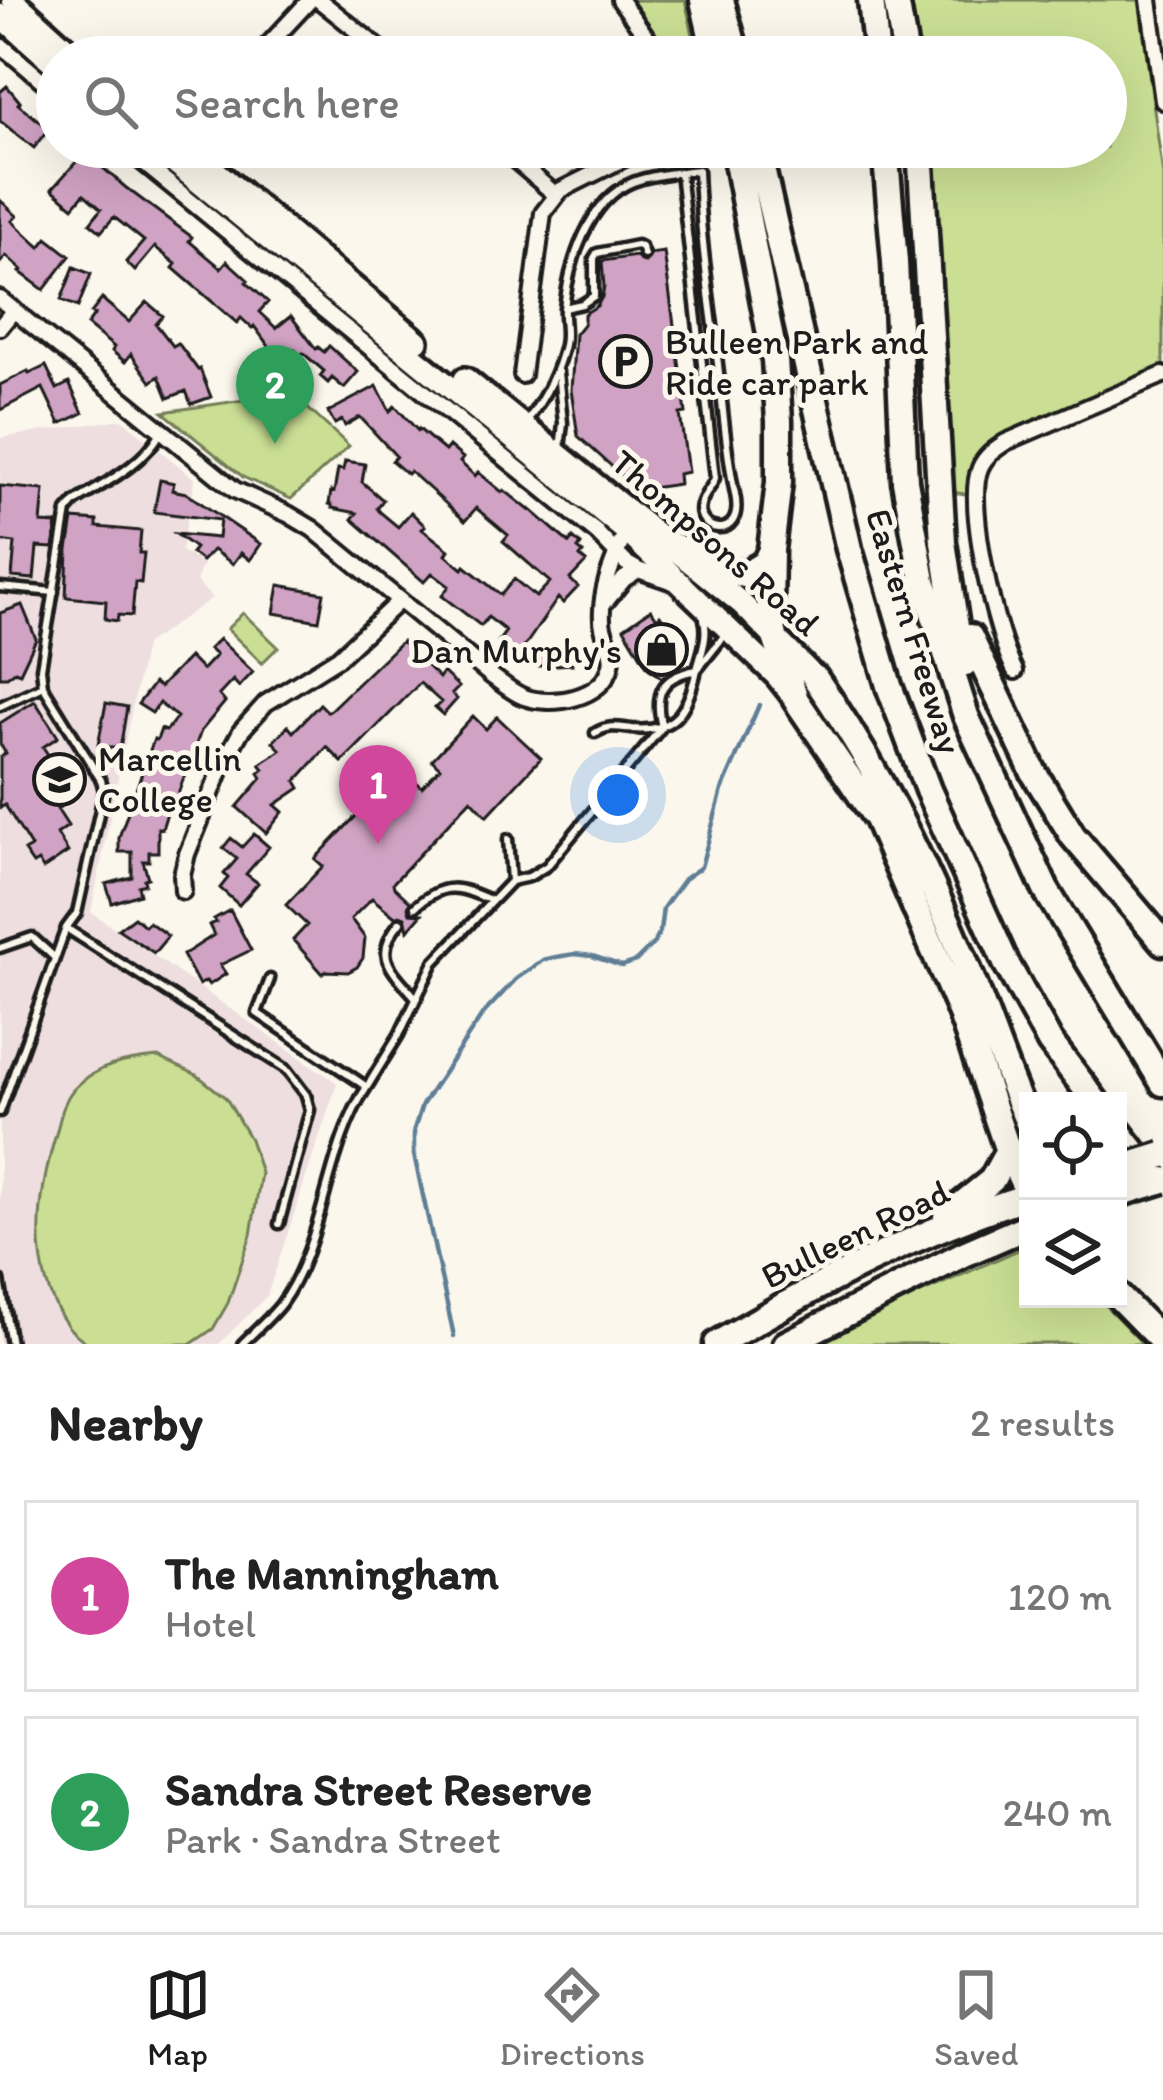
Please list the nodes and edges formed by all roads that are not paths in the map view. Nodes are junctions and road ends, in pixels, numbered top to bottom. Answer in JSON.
{"nodes":[{"id":1,"x":13,"y":0,"type":"edge"},
{"id":2,"x":298,"y":0,"type":"edge"},
{"id":3,"x":315,"y":0,"type":"edge"},
{"id":4,"x":620,"y":0,"type":"edge"},
{"id":5,"x":704,"y":0,"type":"edge"},
{"id":6,"x":721,"y":0,"type":"edge"},
{"id":7,"x":871,"y":0,"type":"edge"},
{"id":8,"x":896,"y":0,"type":"edge"},
{"id":9,"x":1149,"y":0,"type":"edge"},
{"id":10,"x":278,"y":32,"type":"junction"},
{"id":11,"x":275,"y":36,"type":"edge"},
{"id":12,"x":362,"y":36,"type":"edge"},
{"id":13,"x":646,"y":36,"type":"edge"},
{"id":14,"x":712,"y":36,"type":"edge"},
{"id":15,"x":731,"y":36,"type":"edge"},
{"id":16,"x":875,"y":36,"type":"edge"},
{"id":17,"x":902,"y":36,"type":"edge"},
{"id":18,"x":8,"y":37,"type":"edge"},
{"id":19,"x":36,"y":54,"type":"edge"},
{"id":20,"x":36,"y":69,"type":"edge"},
{"id":21,"x":1163,"y":101,"type":"edge"},
{"id":22,"x":150,"y":168,"type":"edge"},
{"id":23,"x":199,"y":168,"type":"edge"},
{"id":24,"x":524,"y":168,"type":"edge"},
{"id":25,"x":604,"y":168,"type":"edge"},
{"id":26,"x":738,"y":168,"type":"edge"},
{"id":27,"x":762,"y":168,"type":"edge"},
{"id":28,"x":887,"y":168,"type":"edge"},
{"id":29,"x":921,"y":168,"type":"edge"},
{"id":30,"x":680,"y":172,"type":"junction"},
{"id":31,"x":556,"y":195,"type":"junction"},
{"id":32,"x":644,"y":255,"type":"dead end"},
{"id":33,"x":0,"y":299,"type":"edge"},
{"id":34,"x":564,"y":308,"type":"junction"},
{"id":35,"x":14,"y":310,"type":"junction"},
{"id":36,"x":0,"y":327,"type":"edge"},
{"id":37,"x":558,"y":369,"type":"junction"},
{"id":38,"x":523,"y":375,"type":"dead end"},
{"id":39,"x":1163,"y":375,"type":"edge"},
{"id":40,"x":162,"y":430,"type":"junction"},
{"id":41,"x":518,"y":432,"type":"junction"},
{"id":42,"x":559,"y":454,"type":"junction"},
{"id":43,"x":626,"y":531,"type":"junction"},
{"id":44,"x":944,"y":542,"type":"junction"},
{"id":45,"x":668,"y":543,"type":"junction"},
{"id":46,"x":771,"y":550,"type":"junction"},
{"id":47,"x":616,"y":554,"type":"junction"},
{"id":48,"x":638,"y":570,"type":"junction"},
{"id":49,"x":681,"y":584,"type":"junction"},
{"id":50,"x":0,"y":587,"type":"edge"},
{"id":51,"x":54,"y":592,"type":"junction"},
{"id":52,"x":399,"y":601,"type":"junction"},
{"id":53,"x":699,"y":604,"type":"junction"},
{"id":54,"x":603,"y":606,"type":"junction"},
{"id":55,"x":728,"y":630,"type":"junction"},
{"id":56,"x":775,"y":638,"type":"junction"},
{"id":57,"x":698,"y":670,"type":"junction"},
{"id":58,"x":1015,"y":671,"type":"dead end"},
{"id":59,"x":815,"y":678,"type":"joint"},
{"id":60,"x":44,"y":686,"type":"junction"},
{"id":61,"x":796,"y":700,"type":"junction"},
{"id":62,"x":0,"y":706,"type":"edge"},
{"id":63,"x":662,"y":727,"type":"junction"},
{"id":64,"x":595,"y":734,"type":"dead end"},
{"id":65,"x":508,"y":839,"type":"dead end"},
{"id":66,"x":512,"y":881,"type":"junction"},
{"id":67,"x":1046,"y":890,"type":"junction"},
{"id":68,"x":183,"y":891,"type":"dead end"},
{"id":69,"x":492,"y":901,"type":"junction"},
{"id":70,"x":415,"y":907,"type":"dead end"},
{"id":71,"x":400,"y":922,"type":"dead end"},
{"id":72,"x":66,"y":928,"type":"junction"},
{"id":73,"x":1157,"y":934,"type":"edge"},
{"id":74,"x":0,"y":948,"type":"edge"},
{"id":75,"x":56,"y":958,"type":"junction"},
{"id":76,"x":270,"y":979,"type":"dead end"},
{"id":77,"x":416,"y":998,"type":"junction"},
{"id":78,"x":1163,"y":1082,"type":"edge"},
{"id":79,"x":367,"y":1087,"type":"junction"},
{"id":80,"x":1088,"y":1092,"type":"edge"},
{"id":81,"x":1019,"y":1100,"type":"edge"},
{"id":82,"x":0,"y":1112,"type":"edge"},
{"id":83,"x":1127,"y":1143,"type":"edge"},
{"id":84,"x":1008,"y":1151,"type":"junction"},
{"id":85,"x":1163,"y":1155,"type":"edge"},
{"id":86,"x":1127,"y":1166,"type":"edge"},
{"id":87,"x":1019,"y":1175,"type":"edge"},
{"id":88,"x":1163,"y":1180,"type":"edge"},
{"id":89,"x":1163,"y":1190,"type":"edge"},
{"id":90,"x":1127,"y":1191,"type":"edge"},
{"id":91,"x":1019,"y":1198,"type":"edge"},
{"id":92,"x":279,"y":1224,"type":"dead end"},
{"id":93,"x":1019,"y":1230,"type":"edge"},
{"id":94,"x":920,"y":1236,"type":"junction"},
{"id":95,"x":0,"y":1280,"type":"edge"},
{"id":96,"x":1127,"y":1305,"type":"edge"},
{"id":97,"x":1163,"y":1342,"type":"edge"},
{"id":98,"x":11,"y":1344,"type":"edge"},
{"id":99,"x":242,"y":1344,"type":"edge"},
{"id":100,"x":717,"y":1344,"type":"edge"},
{"id":101,"x":786,"y":1344,"type":"edge"}],
"edges":[{"from":1,"to":18,"type":"main road"},
{"from":2,"to":10,"type":"street"},
{"from":3,"to":10,"type":"street"},
{"from":3,"to":12,"type":"street"},
{"from":4,"to":13,"type":"street"},
{"from":5,"to":14,"type":"highway"},
{"from":6,"to":15,"type":"highway"},
{"from":7,"to":16,"type":"highway"},
{"from":8,"to":17,"type":"highway"},
{"from":9,"to":21,"type":"street"},
{"from":10,"to":11,"type":"street"},
{"from":18,"to":19,"type":"main road"},
{"from":18,"to":20,"type":"street"},
{"from":22,"to":47,"type":"street","name":"Thompsons Road"},
{"from":23,"to":41,"type":"main road","name":"Thompsons Road"},
{"from":24,"to":31,"type":"street"},
{"from":25,"to":31,"type":"street"},
{"from":26,"to":46,"type":"highway"},
{"from":27,"to":80,"type":"highway","name":"Eastern Freeway"},
{"from":28,"to":67,"type":"highway","name":"Eastern Freeway"},
{"from":29,"to":44,"type":"highway","name":"Eastern Freeway"},
{"from":30,"to":30,"type":"lane"},
{"from":30,"to":34,"type":"lane"},
{"from":31,"to":38,"type":"street"},
{"from":32,"to":34,"type":"lane"},
{"from":33,"to":35,"type":"street"},
{"from":34,"to":37,"type":"lane"},
{"from":35,"to":36,"type":"street"},
{"from":35,"to":40,"type":"street"},
{"from":37,"to":41,"type":"lane"},
{"from":37,"to":42,"type":"lane"},
{"from":39,"to":58,"type":"street"},
{"from":40,"to":51,"type":"lane"},
{"from":40,"to":52,"type":"street"},
{"from":41,"to":42,"type":"main road","name":"Thompsons Road"},
{"from":41,"to":43,"type":"main road","name":"Thompsons Road"},
{"from":42,"to":45,"type":"main road","name":"Thompsons Road"},
{"from":43,"to":47,"type":"street"},
{"from":43,"to":49,"type":"main road","name":"Thompsons Road"},
{"from":44,"to":67,"type":"highway","name":"Eastern Freeway"},
{"from":44,"to":73,"type":"highway"},
{"from":45,"to":46,"type":"highway"},
{"from":45,"to":55,"type":"main road"},
{"from":45,"to":56,"type":"main road","name":"Thompsons Road"},
{"from":46,"to":56,"type":"highway"},
{"from":47,"to":48,"type":"street","name":"Thompsons Road"},
{"from":47,"to":54,"type":"street"},
{"from":48,"to":49,"type":"street","name":"Thompsons Road"},
{"from":48,"to":54,"type":"street"},
{"from":49,"to":53,"type":"main road","name":"Thompsons Road"},
{"from":50,"to":51,"type":"lane"},
{"from":51,"to":60,"type":"lane"},
{"from":52,"to":54,"type":"street"},
{"from":52,"to":68,"type":"street"},
{"from":53,"to":55,"type":"main road","name":"Thompsons Road"},
{"from":53,"to":57,"type":"lane"},
{"from":55,"to":57,"type":"lane"},
{"from":55,"to":61,"type":"main road","name":"Thompsons Road"},
{"from":56,"to":59,"type":"main road","name":"Thompsons Road"},
{"from":56,"to":61,"type":"highway"},
{"from":57,"to":63,"type":"lane"},
{"from":57,"to":63,"type":"lane"},
{"from":59,"to":81,"type":"highway","name":"Thompsons Road"},
{"from":60,"to":62,"type":"lane"},
{"from":60,"to":72,"type":"lane"},
{"from":61,"to":84,"type":"highway","name":"Thompsons Road"},
{"from":63,"to":64,"type":"lane"},
{"from":63,"to":66,"type":"lane"},
{"from":65,"to":66,"type":"lane"},
{"from":66,"to":69,"type":"lane"},
{"from":67,"to":78,"type":"highway","name":"Eastern Freeway"},
{"from":69,"to":70,"type":"lane"},
{"from":69,"to":77,"type":"lane"},
{"from":71,"to":77,"type":"lane"},
{"from":72,"to":75,"type":"lane"},
{"from":72,"to":92,"type":"lane"},
{"from":74,"to":75,"type":"lane"},
{"from":75,"to":82,"type":"lane"},
{"from":76,"to":79,"type":"lane"},
{"from":77,"to":79,"type":"lane"},
{"from":79,"to":99,"type":"lane"},
{"from":83,"to":89,"type":"highway"},
{"from":84,"to":87,"type":"highway","name":"Thompsons Road"},
{"from":84,"to":94,"type":"highway"},
{"from":85,"to":86,"type":"highway","bridge":true},
{"from":88,"to":90,"type":"highway","bridge":true},
{"from":91,"to":94,"type":"highway","name":"Bulleen Road"},
{"from":93,"to":101,"type":"highway","name":"Bulleen Road"},
{"from":94,"to":100,"type":"highway","name":"Bulleen Road"},
{"from":95,"to":98,"type":"lane"},
{"from":96,"to":97,"type":"highway"}]}
